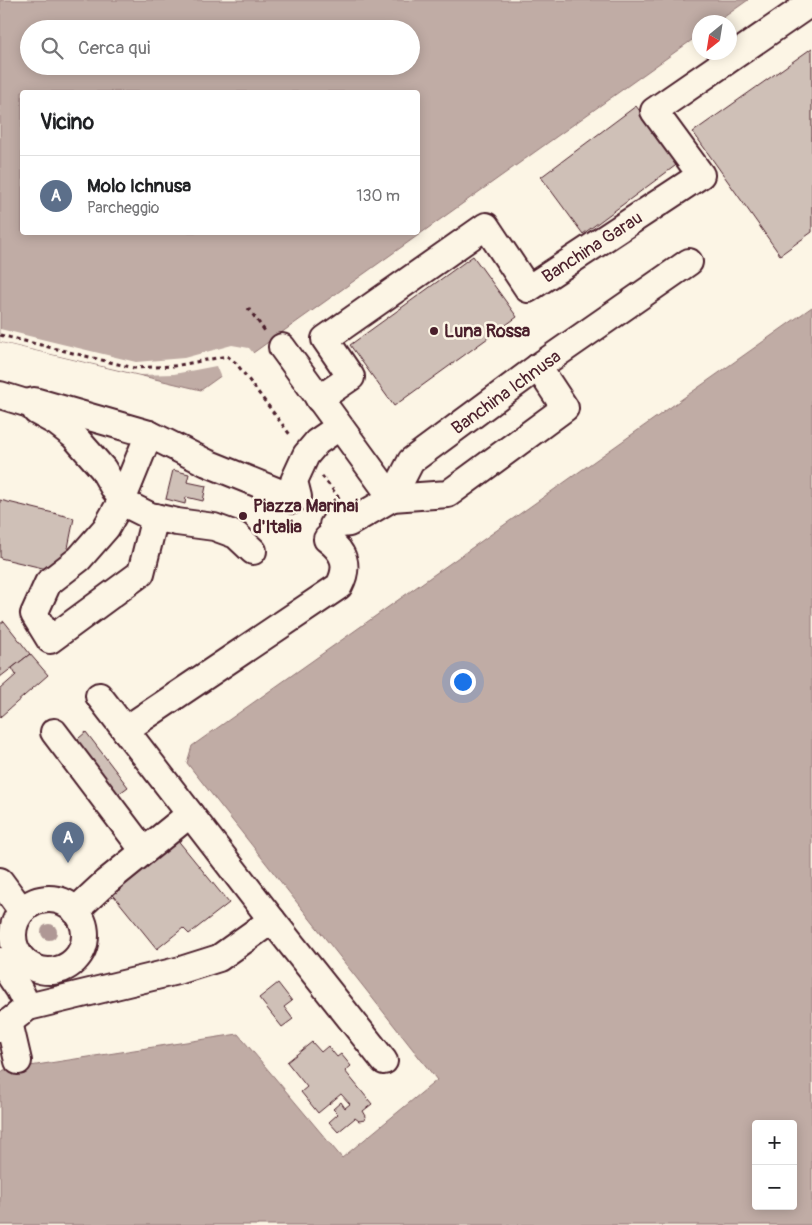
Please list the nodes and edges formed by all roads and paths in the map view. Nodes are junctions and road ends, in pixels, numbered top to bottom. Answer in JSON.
{"nodes":[{"id":1,"x":812,"y":2,"type":"edge"},
{"id":2,"x":689,"y":262,"type":"dead end"},
{"id":3,"x":248,"y":308,"type":"dead end"},
{"id":4,"x":0,"y":335,"type":"edge"},
{"id":5,"x":273,"y":339,"type":"joint"},
{"id":6,"x":236,"y":363,"type":"dead end"},
{"id":7,"x":538,"y":367,"type":"junction"},
{"id":8,"x":0,"y":396,"type":"edge"},
{"id":9,"x":319,"y":399,"type":"junction"},
{"id":10,"x":26,"y":402,"type":"junction"},
{"id":11,"x":339,"y":427,"type":"junction"},
{"id":12,"x":149,"y":434,"type":"junction"},
{"id":13,"x":123,"y":498,"type":"junction"},
{"id":14,"x":392,"y":498,"type":"junction"},
{"id":15,"x":155,"y":517,"type":"junction"},
{"id":16,"x":253,"y":551,"type":"dead end"},
{"id":17,"x":102,"y":700,"type":"dead end"},
{"id":18,"x":125,"y":730,"type":"junction"},
{"id":19,"x":54,"y":732,"type":"dead end"},
{"id":20,"x":190,"y":814,"type":"junction"},
{"id":21,"x":144,"y":851,"type":"junction"},
{"id":22,"x":0,"y":882,"type":"edge"},
{"id":23,"x":22,"y":911,"type":"junction"},
{"id":24,"x":75,"y":911,"type":"junction"},
{"id":25,"x":272,"y":920,"type":"junction"},
{"id":26,"x":78,"y":956,"type":"junction"},
{"id":27,"x":0,"y":961,"type":"edge"},
{"id":28,"x":82,"y":994,"type":"junction"},
{"id":29,"x":12,"y":1020,"type":"edge"},
{"id":30,"x":18,"y":1061,"type":"dead end"},
{"id":31,"x":384,"y":1061,"type":"dead end"}],
"edges":[{"from":1,"to":9,"type":"lane","name":"Banchina Garau"},
{"from":2,"to":7,"type":"lane","name":"Banchina Ichnusa"},
{"from":3,"to":5,"type":"path"},
{"from":4,"to":6,"type":"path"},
{"from":5,"to":9,"type":"lane"},
{"from":7,"to":14,"type":"lane","name":"Banchina Ichnusa"},
{"from":7,"to":14,"type":"lane"},
{"from":8,"to":10,"type":"lane"},
{"from":9,"to":11,"type":"lane"},
{"from":10,"to":12,"type":"lane"},
{"from":10,"to":13,"type":"lane"},
{"from":11,"to":12,"type":"lane"},
{"from":11,"to":14,"type":"lane"},
{"from":12,"to":13,"type":"lane"},
{"from":13,"to":15,"type":"lane"},
{"from":13,"to":15,"type":"lane"},
{"from":14,"to":18,"type":"lane"},
{"from":15,"to":16,"type":"lane"},
{"from":17,"to":18,"type":"lane"},
{"from":18,"to":20,"type":"lane"},
{"from":19,"to":21,"type":"lane"},
{"from":20,"to":21,"type":"lane"},
{"from":20,"to":25,"type":"lane"},
{"from":21,"to":24,"type":"lane"},
{"from":22,"to":23,"type":"lane"},
{"from":23,"to":24,"type":"lane"},
{"from":23,"to":26,"type":"lane"},
{"from":24,"to":26,"type":"lane"},
{"from":25,"to":28,"type":"lane"},
{"from":25,"to":31,"type":"lane"},
{"from":26,"to":28,"type":"lane"},
{"from":27,"to":29,"type":"lane"},
{"from":28,"to":29,"type":"lane"},
{"from":29,"to":30,"type":"lane"}]}
